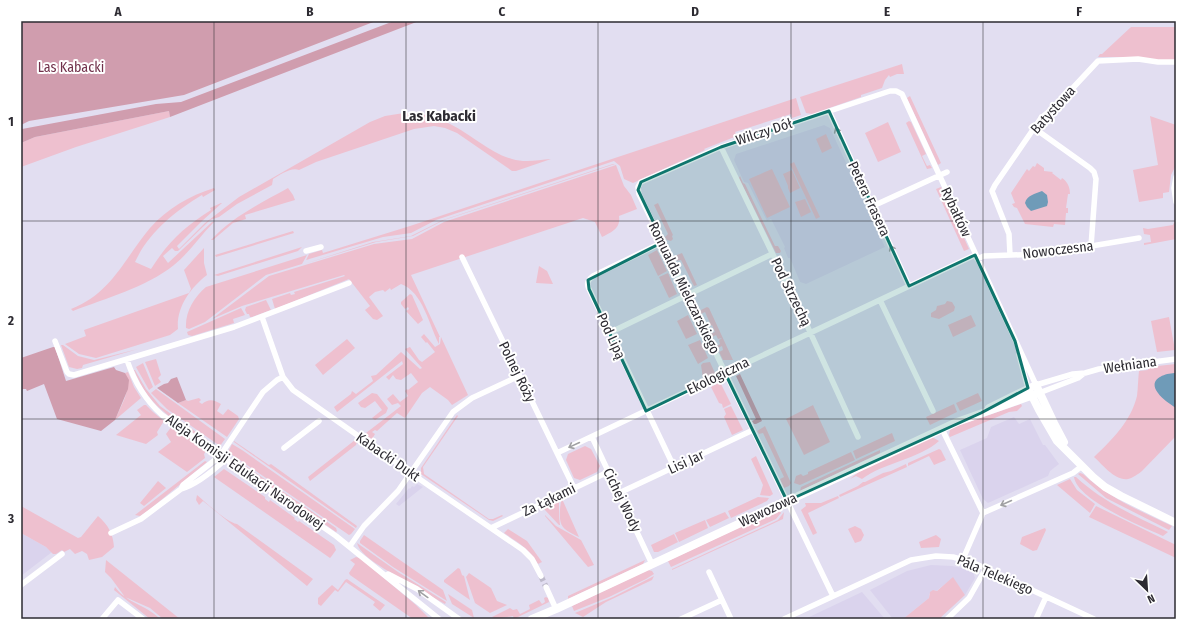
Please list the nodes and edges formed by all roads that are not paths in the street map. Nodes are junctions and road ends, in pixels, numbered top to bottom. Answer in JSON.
{"nodes":[{"id":1,"x":1176,"y":62,"type":"edge"},
{"id":2,"x":890,"y":91,"type":"joint"},
{"id":3,"x":829,"y":111,"type":"junction"},
{"id":4,"x":1034,"y":128,"type":"junction"},
{"id":5,"x":721,"y":147,"type":"junction"},
{"id":6,"x":947,"y":172,"type":"dead end"},
{"id":7,"x":939,"y":175,"type":"junction"},
{"id":8,"x":1176,"y":177,"type":"edge"},
{"id":9,"x":641,"y":182,"type":"joint"},
{"id":10,"x":1176,"y":202,"type":"edge"},
{"id":11,"x":873,"y":206,"type":"junction"},
{"id":12,"x":1139,"y":238,"type":"dead end"},
{"id":13,"x":663,"y":242,"type":"junction"},
{"id":14,"x":1091,"y":246,"type":"junction"},
{"id":15,"x":320,"y":247,"type":"dead end"},
{"id":16,"x":306,"y":251,"type":"dead end"},
{"id":17,"x":772,"y":254,"type":"junction"},
{"id":18,"x":1010,"y":255,"type":"junction"},
{"id":19,"x":462,"y":257,"type":"dead end"},
{"id":20,"x":976,"y":257,"type":"junction"},
{"id":21,"x":349,"y":283,"type":"dead end"},
{"id":22,"x":910,"y":286,"type":"junction"},
{"id":23,"x":688,"y":294,"type":"junction"},
{"id":24,"x":880,"y":300,"type":"junction"},
{"id":25,"x":262,"y":317,"type":"junction"},
{"id":26,"x":609,"y":332,"type":"junction"},
{"id":27,"x":810,"y":332,"type":"junction"},
{"id":28,"x":55,"y":341,"type":"dead end"},
{"id":29,"x":1176,"y":359,"type":"edge"},
{"id":30,"x":127,"y":360,"type":"junction"},
{"id":31,"x":725,"y":373,"type":"junction"},
{"id":32,"x":519,"y":376,"type":"junction"},
{"id":33,"x":283,"y":377,"type":"junction"},
{"id":34,"x":1034,"y":390,"type":"junction"},
{"id":35,"x":646,"y":411,"type":"junction"},
{"id":36,"x":933,"y":411,"type":"dead end"},
{"id":37,"x":319,"y":421,"type":"dead end"},
{"id":38,"x":942,"y":429,"type":"junction"},
{"id":39,"x":753,"y":430,"type":"junction"},
{"id":40,"x":592,"y":437,"type":"junction"},
{"id":41,"x":858,"y":437,"type":"dead end"},
{"id":42,"x":284,"y":448,"type":"dead end"},
{"id":43,"x":557,"y":453,"type":"junction"},
{"id":44,"x":223,"y":458,"type":"junction"},
{"id":45,"x":1082,"y":466,"type":"junction"},
{"id":46,"x":674,"y":467,"type":"junction"},
{"id":47,"x":608,"y":472,"type":"junction"},
{"id":48,"x":410,"y":473,"type":"junction"},
{"id":49,"x":574,"y":488,"type":"junction"},
{"id":50,"x":619,"y":493,"type":"junction"},
{"id":51,"x":787,"y":501,"type":"junction"},
{"id":52,"x":983,"y":514,"type":"junction"},
{"id":53,"x":1176,"y":523,"type":"edge"},
{"id":54,"x":491,"y":528,"type":"junction"},
{"id":55,"x":111,"y":533,"type":"dead end"},
{"id":56,"x":350,"y":546,"type":"junction"},
{"id":57,"x":62,"y":554,"type":"dead end"},
{"id":58,"x":963,"y":559,"type":"junction"},
{"id":59,"x":652,"y":564,"type":"junction"},
{"id":60,"x":986,"y":568,"type":"junction"},
{"id":61,"x":380,"y":570,"type":"junction"},
{"id":62,"x":709,"y":572,"type":"dead end"},
{"id":63,"x":541,"y":576,"type":"tunnel mouth"},
{"id":64,"x":21,"y":585,"type":"edge"},
{"id":65,"x":546,"y":587,"type":"tunnel mouth"},
{"id":66,"x":833,"y":596,"type":"junction"},
{"id":67,"x":1046,"y":597,"type":"junction"},
{"id":68,"x":722,"y":600,"type":"junction"},
{"id":69,"x":556,"y":609,"type":"junction"},
{"id":70,"x":102,"y":619,"type":"edge"},
{"id":71,"x":143,"y":619,"type":"edge"},
{"id":72,"x":440,"y":619,"type":"edge"},
{"id":73,"x":459,"y":619,"type":"edge"},
{"id":74,"x":532,"y":619,"type":"edge"},
{"id":75,"x":544,"y":619,"type":"edge"},
{"id":76,"x":681,"y":619,"type":"edge"},
{"id":77,"x":731,"y":619,"type":"edge"},
{"id":78,"x":784,"y":619,"type":"edge"},
{"id":79,"x":947,"y":619,"type":"edge"},
{"id":80,"x":1036,"y":619,"type":"edge"},
{"id":81,"x":1094,"y":619,"type":"edge"}],
"edges":[{"from":1,"to":4,"type":"street","name":"Batystowa"},
{"from":2,"to":3,"type":"street","name":"Wilczy Dół"},
{"from":2,"to":7,"type":"street","name":"Rybałtów"},
{"from":3,"to":5,"type":"street","name":"Wilczy Dół"},
{"from":11,"to":3,"type":"street","name":"Petera Frasera","one_way":true},
{"from":4,"to":14,"type":"street"},
{"from":4,"to":18,"type":"street","name":"Batystowa"},
{"from":5,"to":9,"type":"street","name":"Wilczy Dół"},
{"from":5,"to":17,"type":"street","name":"Pod Strzechą"},
{"from":6,"to":7,"type":"street"},
{"from":7,"to":11,"type":"street"},
{"from":7,"to":20,"type":"street","name":"Rybałtów"},
{"from":8,"to":10,"type":"street"},
{"from":9,"to":13,"type":"street","name":"Romualda Mielczarskiego"},
{"from":22,"to":11,"type":"street","name":"Petera Frasera","one_way":true},
{"from":12,"to":14,"type":"street","name":"Nowoczesna"},
{"from":13,"to":23,"type":"street","name":"Romualda Mielczarskiego"},
{"from":13,"to":26,"type":"street","name":"Pod Lipą"},
{"from":14,"to":18,"type":"street","name":"Nowoczesna"},
{"from":15,"to":16,"type":"street"},
{"from":17,"to":23,"type":"street"},
{"from":17,"to":27,"type":"street","name":"Pod Strzechą"},
{"from":18,"to":20,"type":"street","name":"Nowoczesna"},
{"from":19,"to":32,"type":"street","name":"Polnej Róży"},
{"from":20,"to":22,"type":"street","name":"Ekologiczna"},
{"from":20,"to":34,"type":"street","name":"Rybałtów"},
{"from":21,"to":25,"type":"street"},
{"from":22,"to":24,"type":"street","name":"Ekologiczna"},
{"from":23,"to":26,"type":"street"},
{"from":23,"to":31,"type":"street","name":"Romualda Mielczarskiego"},
{"from":24,"to":27,"type":"street","name":"Ekologiczna"},
{"from":24,"to":36,"type":"street"},
{"from":25,"to":30,"type":"street"},
{"from":25,"to":33,"type":"street","name":"Kabacki Dukt"},
{"from":26,"to":35,"type":"street","name":"Pod Lipą"},
{"from":27,"to":31,"type":"street","name":"Ekologiczna"},
{"from":27,"to":41,"type":"street","name":"Pod Strzechą"},
{"from":28,"to":30,"type":"street"},
{"from":29,"to":34,"type":"street","name":"Wełniana"},
{"from":30,"to":44,"type":"street","name":"Aleja Komisji Edukacji Narodowej"},
{"from":31,"to":35,"type":"street","name":"Ekologiczna"},
{"from":31,"to":39,"type":"street","name":"Romualda Mielczarskiego"},
{"from":32,"to":43,"type":"street","name":"Polnej Róży"},
{"from":32,"to":48,"type":"street"},
{"from":33,"to":44,"type":"street"},
{"from":33,"to":48,"type":"street","name":"Kabacki Dukt"},
{"from":34,"to":38,"type":"street","name":"Wąwozowa"},
{"from":34,"to":45,"type":"street"},
{"from":35,"to":40,"type":"street","name":"Ekologiczna"},
{"from":35,"to":46,"type":"street","name":"Pod Lipą"},
{"from":37,"to":42,"type":"street"},
{"from":38,"to":51,"type":"street","name":"Wąwozowa"},
{"from":38,"to":52,"type":"street"},
{"from":39,"to":46,"type":"street","name":"Lisi Jar"},
{"from":39,"to":51,"type":"street","name":"Romualda Mielczarskiego"},
{"from":40,"to":43,"type":"street","name":"Ekologiczna","one_way":true},
{"from":40,"to":47,"type":"street","name":"Cichej Wody"},
{"from":43,"to":49,"type":"street","name":"Polnej Róży"},
{"from":44,"to":55,"type":"street"},
{"from":44,"to":56,"type":"street","name":"Aleja Komisji Edukacji Narodowej"},
{"from":45,"to":52,"type":"street","one_way":true},
{"from":45,"to":53,"type":"street"},
{"from":46,"to":50,"type":"street","name":"Lisi Jar"},
{"from":47,"to":49,"type":"street","name":"Za Łąkami"},
{"from":47,"to":50,"type":"street","name":"Cichej Wody"},
{"from":48,"to":54,"type":"street","name":"Kabacki Dukt"},
{"from":48,"to":56,"type":"street"},
{"from":49,"to":54,"type":"street","name":"Za Łąkami"},
{"from":50,"to":59,"type":"street","name":"Cichej Wody"},
{"from":51,"to":59,"type":"street","name":"Wąwozowa"},
{"from":51,"to":66,"type":"street","name":"Romualda Mielczarskiego"},
{"from":52,"to":58,"type":"street"},
{"from":54,"to":63,"type":"street","name":"Kabacki Dukt"},
{"from":56,"to":61,"type":"street","name":"Aleja Komisji Edukacji Narodowej"},
{"from":57,"to":64,"type":"street"},
{"from":58,"to":60,"type":"street","name":"Pála Telekiego"},
{"from":58,"to":66,"type":"street","name":"Pála Telekiego"},
{"from":59,"to":69,"type":"street","name":"Wąwozowa"},
{"from":60,"to":67,"type":"street","name":"Pála Telekiego"},
{"from":60,"to":79,"type":"street"},
{"from":61,"to":72,"type":"street","name":"Aleja Komisji Edukacji Narodowej"},
{"from":73,"to":61,"type":"street","name":"Aleja Komisji Edukacji Narodowej","one_way":true},
{"from":62,"to":68,"type":"street"},
{"from":65,"to":69,"type":"street"},
{"from":66,"to":78,"type":"street","name":"Pála Telekiego"},
{"from":67,"to":80,"type":"street"},
{"from":67,"to":81,"type":"street","name":"Pála Telekiego"},
{"from":68,"to":76,"type":"street"},
{"from":68,"to":77,"type":"street"},
{"from":69,"to":74,"type":"street","name":"Wąwozowa"},
{"from":69,"to":75,"type":"street","name":"Wąwozowa"},
{"from":70,"to":71,"type":"street"}]}
